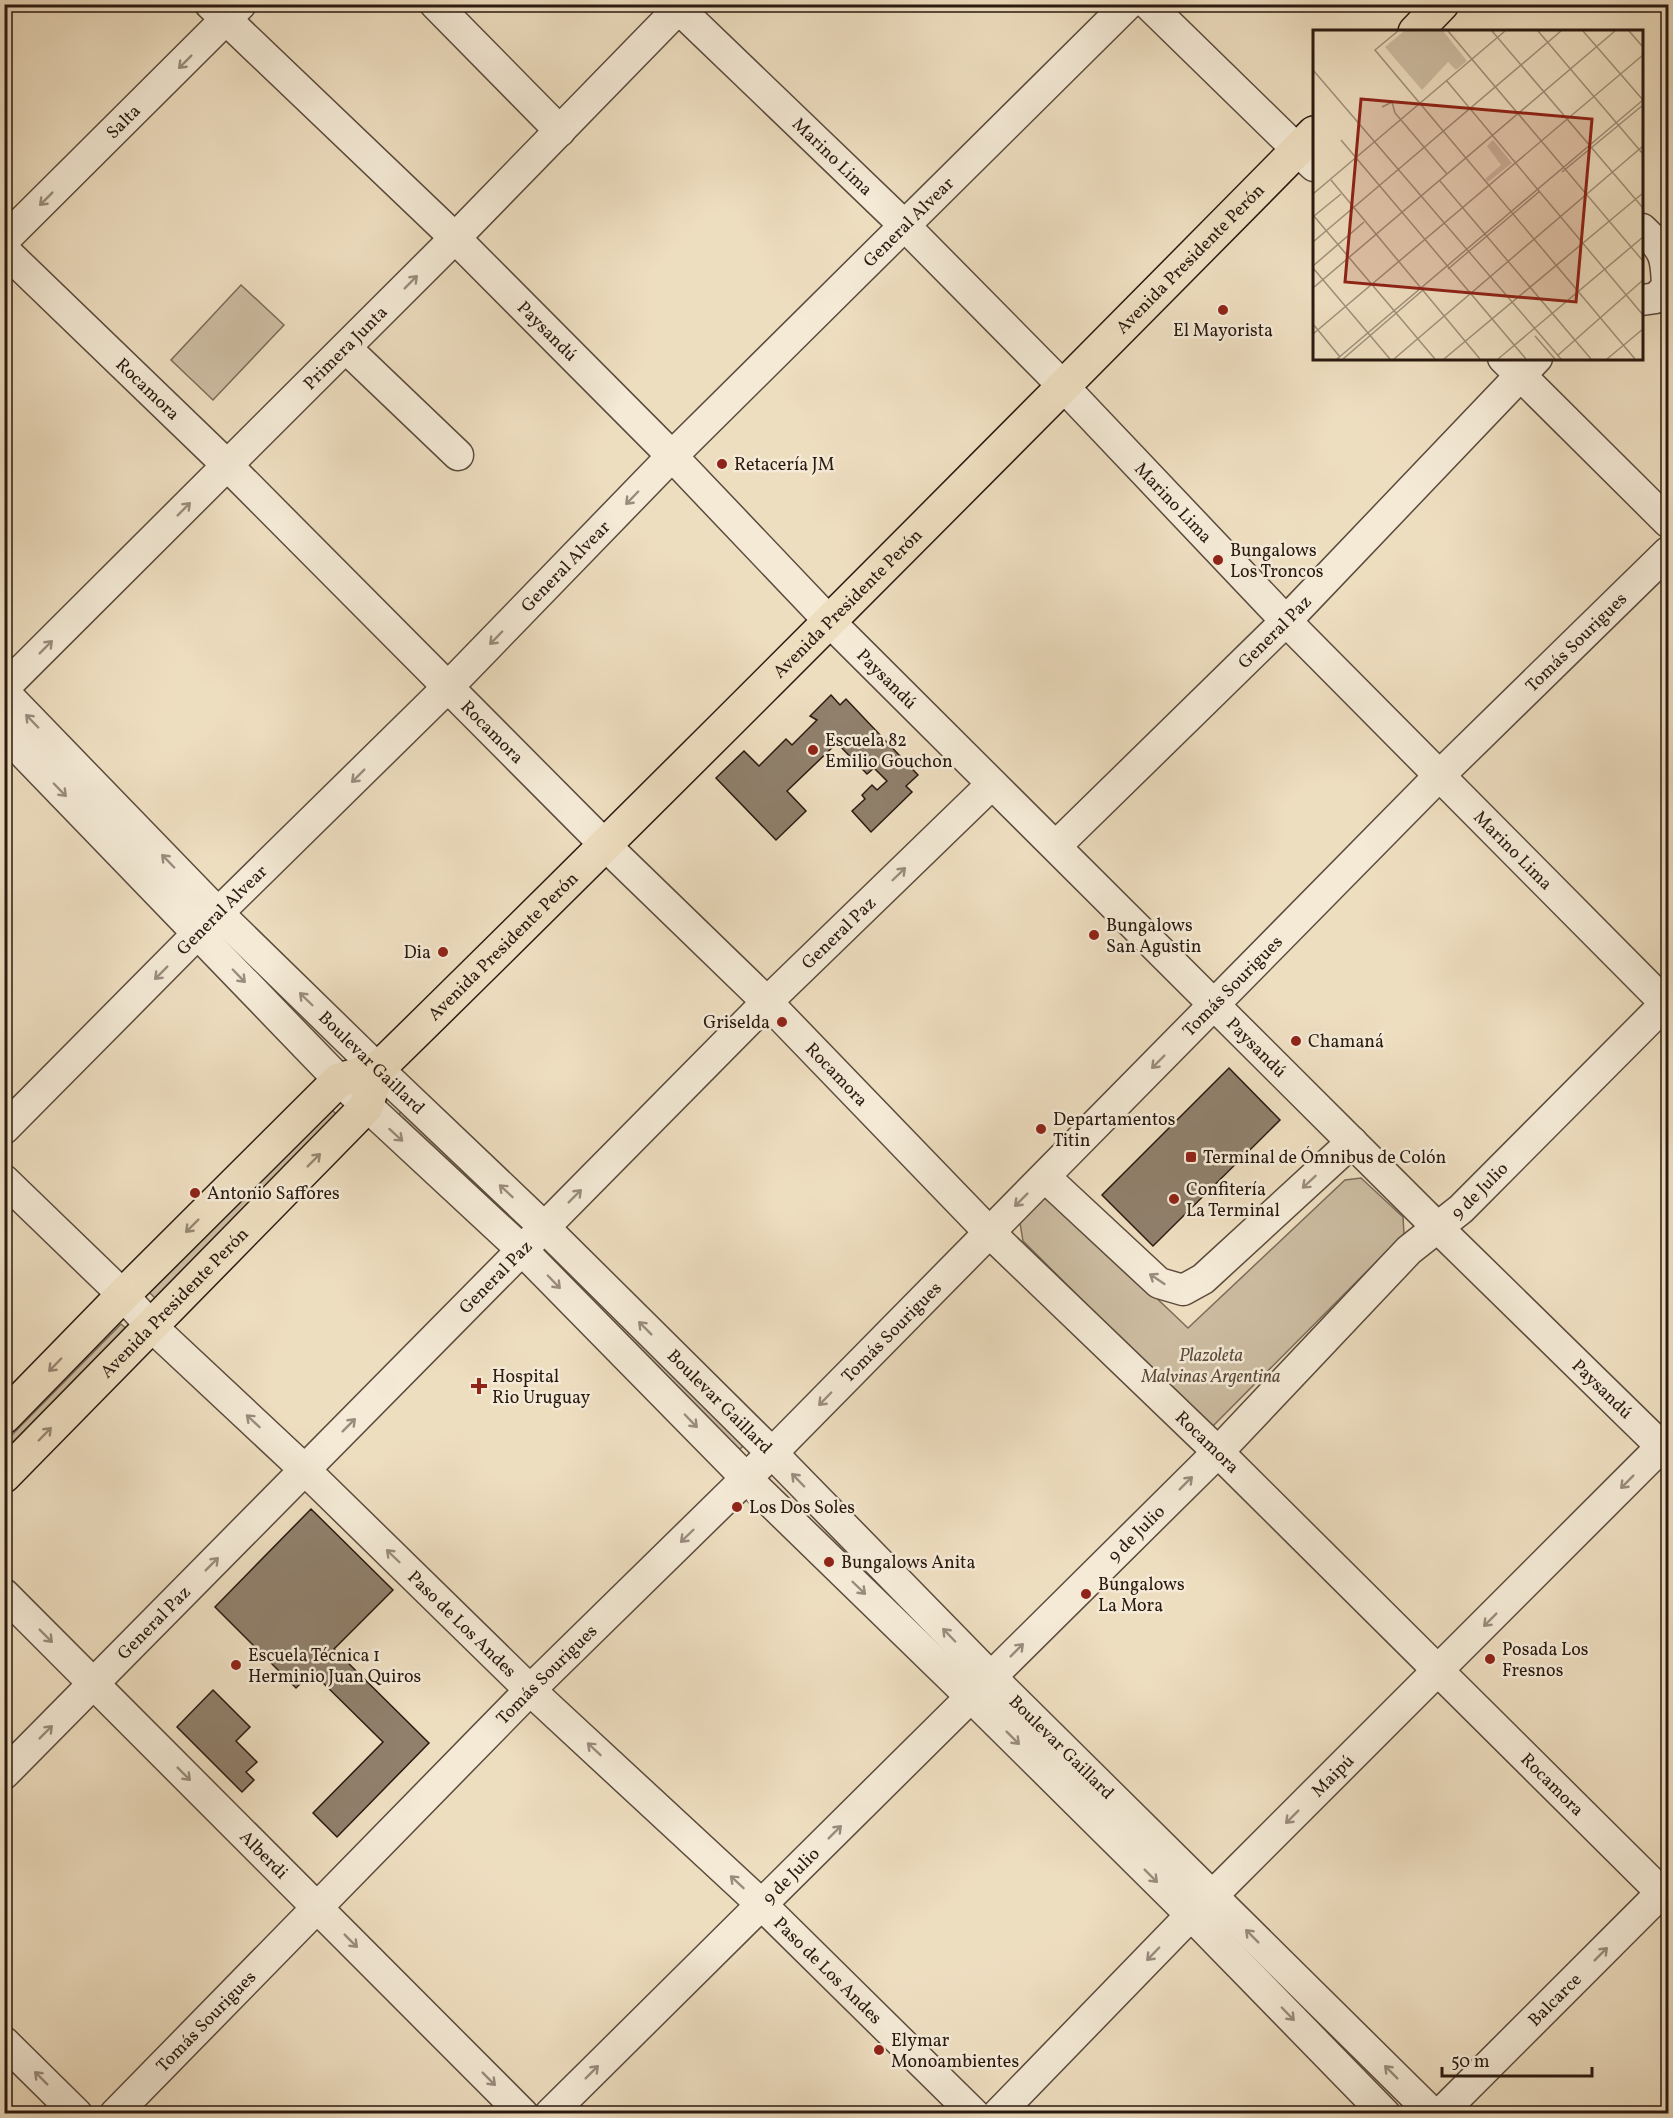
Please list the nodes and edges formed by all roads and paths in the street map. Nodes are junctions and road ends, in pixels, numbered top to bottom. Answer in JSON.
{"nodes":[{"id":1,"x":435,"y":4,"type":"edge"},
{"id":2,"x":1128,"y":4,"type":"edge"},
{"id":3,"x":1148,"y":4,"type":"edge"},
{"id":4,"x":1442,"y":4,"type":"edge"},
{"id":5,"x":678,"y":6,"type":"edge"},
{"id":6,"x":226,"y":10,"type":"edge"},
{"id":7,"x":1417,"y":30,"type":"edge"},
{"id":8,"x":560,"y":131,"type":"junction"},
{"id":9,"x":1309,"y":150,"type":"edge"},
{"id":10,"x":904,"y":225,"type":"junction"},
{"id":11,"x":1643,"y":231,"type":"edge"},
{"id":12,"x":455,"y":238,"type":"junction"},
{"id":13,"x":4,"y":240,"type":"edge"},
{"id":14,"x":4,"y":250,"type":"edge"},
{"id":15,"x":1643,"y":300,"type":"edge"},
{"id":16,"x":346,"y":348,"type":"junction"},
{"id":17,"x":1520,"y":365,"type":"edge"},
{"id":18,"x":1064,"y":387,"type":"junction"},
{"id":19,"x":458,"y":455,"type":"dead end"},
{"id":20,"x":672,"y":456,"type":"junction"},
{"id":21,"x":228,"y":466,"type":"junction"},
{"id":22,"x":1668,"y":522,"type":"edge"},
{"id":23,"x":1668,"y":552,"type":"edge"},
{"id":24,"x":829,"y":621,"type":"junction"},
{"id":25,"x":1286,"y":621,"type":"junction"},
{"id":26,"x":449,"y":686,"type":"junction"},
{"id":27,"x":4,"y":690,"type":"edge"},
{"id":28,"x":4,"y":733,"type":"edge"},
{"id":29,"x":1440,"y":775,"type":"junction"},
{"id":30,"x":992,"y":784,"type":"junction"},
{"id":31,"x":606,"y":846,"type":"junction"},
{"id":32,"x":1056,"y":846,"type":"junction"},
{"id":33,"x":209,"y":924,"type":"junction"},
{"id":34,"x":767,"y":1002,"type":"junction"},
{"id":35,"x":1668,"y":1003,"type":"edge"},
{"id":36,"x":1214,"y":1005,"type":"junction"},
{"id":37,"x":378,"y":1069,"type":"junction"},
{"id":38,"x":339,"y":1080,"type":"junction"},
{"id":39,"x":366,"y":1107,"type":"junction"},
{"id":40,"x":4,"y":1129,"type":"edge"},
{"id":41,"x":1352,"y":1142,"type":"junction"},
{"id":42,"x":1045,"y":1177,"type":"junction"},
{"id":43,"x":4,"y":1180,"type":"edge"},
{"id":44,"x":544,"y":1227,"type":"junction"},
{"id":45,"x":1437,"y":1227,"type":"junction"},
{"id":46,"x":989,"y":1232,"type":"junction"},
{"id":47,"x":522,"y":1250,"type":"junction"},
{"id":48,"x":123,"y":1295,"type":"junction"},
{"id":49,"x":150,"y":1325,"type":"junction"},
{"id":50,"x":4,"y":1417,"type":"edge"},
{"id":51,"x":1666,"y":1447,"type":"edge"},
{"id":52,"x":1218,"y":1452,"type":"junction"},
{"id":53,"x":772,"y":1454,"type":"junction"},
{"id":54,"x":305,"y":1470,"type":"junction"},
{"id":55,"x":4,"y":1476,"type":"edge"},
{"id":56,"x":746,"y":1478,"type":"junction"},
{"id":57,"x":4,"y":1594,"type":"edge"},
{"id":58,"x":1439,"y":1671,"type":"junction"},
{"id":59,"x":94,"y":1684,"type":"junction"},
{"id":60,"x":981,"y":1687,"type":"junction"},
{"id":61,"x":530,"y":1690,"type":"junction"},
{"id":62,"x":4,"y":1774,"type":"edge"},
{"id":63,"x":1666,"y":1893,"type":"edge"},
{"id":64,"x":762,"y":1904,"type":"junction"},
{"id":65,"x":1201,"y":1906,"type":"junction"},
{"id":66,"x":317,"y":1907,"type":"junction"},
{"id":67,"x":4,"y":2042,"type":"edge"},
{"id":68,"x":77,"y":2114,"type":"edge"},
{"id":69,"x":115,"y":2114,"type":"edge"},
{"id":70,"x":523,"y":2114,"type":"edge"},
{"id":71,"x":550,"y":2114,"type":"edge"},
{"id":72,"x":974,"y":2114,"type":"edge"},
{"id":73,"x":998,"y":2114,"type":"edge"},
{"id":74,"x":1385,"y":2114,"type":"edge"},
{"id":75,"x":1433,"y":2114,"type":"edge"},
{"id":76,"x":1440,"y":2114,"type":"edge"}],
"edges":[{"from":1,"to":8,"type":"street"},
{"from":2,"to":10,"type":"street","name":"General Alvear"},
{"from":3,"to":9,"type":"street"},
{"from":4,"to":7,"type":"main road"},
{"from":5,"to":8,"type":"street","name":"Primera Junta"},
{"from":5,"to":10,"type":"street","name":"Marino Lima"},
{"from":6,"to":12,"type":"street","name":"Paysandú"},
{"from":6,"to":13,"type":"street","name":"Salta","one_way":true},
{"from":8,"to":12,"type":"street","name":"Primera Junta"},
{"from":9,"to":18,"type":"main road","name":"Avenida Presidente Perón"},
{"from":10,"to":18,"type":"street","name":"Marino Lima"},
{"from":10,"to":20,"type":"street","name":"General Alvear"},
{"from":11,"to":15,"type":"street"},
{"from":16,"to":12,"type":"street","name":"Primera Junta","one_way":true},
{"from":12,"to":20,"type":"street","name":"Paysandú"},
{"from":14,"to":21,"type":"street","name":"Rocamora"},
{"from":16,"to":19,"type":"street"},
{"from":16,"to":21,"type":"street","name":"Primera Junta"},
{"from":17,"to":22,"type":"street"},
{"from":17,"to":25,"type":"street","name":"General Paz"},
{"from":18,"to":24,"type":"main road","name":"Avenida Presidente Perón"},
{"from":18,"to":25,"type":"street","name":"Marino Lima"},
{"from":20,"to":24,"type":"street","name":"Paysandú"},
{"from":20,"to":26,"type":"street","name":"General Alvear","one_way":true},
{"from":21,"to":26,"type":"street","name":"Rocamora"},
{"from":27,"to":21,"type":"street","name":"Primera Junta","one_way":true},
{"from":23,"to":29,"type":"street","name":"Tomás Sourigues"},
{"from":24,"to":30,"type":"street","name":"Paysandú"},
{"from":24,"to":31,"type":"main road","name":"Avenida Presidente Perón"},
{"from":25,"to":29,"type":"street","name":"Marino Lima"},
{"from":25,"to":32,"type":"street","name":"General Paz"},
{"from":26,"to":31,"type":"street","name":"Rocamora"},
{"from":26,"to":33,"type":"street","name":"General Alvear","one_way":true},
{"from":33,"to":27,"type":"street","name":"Boulevar Gaillard","one_way":true},
{"from":28,"to":33,"type":"street","name":"Boulevar Gaillard","one_way":true},
{"from":29,"to":35,"type":"street","name":"Marino Lima"},
{"from":29,"to":36,"type":"street","name":"Tomás Sourigues"},
{"from":30,"to":32,"type":"street","name":"Paysandú"},
{"from":34,"to":30,"type":"street","name":"General Paz","one_way":true},
{"from":31,"to":34,"type":"street","name":"Rocamora"},
{"from":31,"to":37,"type":"main road","name":"Avenida Presidente Perón"},
{"from":32,"to":36,"type":"street","name":"Paysandú"},
{"from":37,"to":33,"type":"street","name":"Boulevar Gaillard","one_way":true},
{"from":33,"to":38,"type":"street","name":"Boulevar Gaillard","one_way":true},
{"from":33,"to":40,"type":"street","name":"General Alvear","one_way":true},
{"from":44,"to":34,"type":"street","name":"General Paz","one_way":true},
{"from":34,"to":46,"type":"street","name":"Rocamora"},
{"from":35,"to":45,"type":"street","name":"9 de Julio"},
{"from":36,"to":41,"type":"street","name":"Paysandú"},
{"from":36,"to":42,"type":"street","name":"Tomás Sourigues","one_way":true},
{"from":37,"to":38,"type":"main road","name":"Avenida Presidente Perón"},
{"from":37,"to":39,"type":"main road","name":"Avenida Presidente Perón"},
{"from":44,"to":37,"type":"street","name":"Boulevar Gaillard","one_way":true},
{"from":38,"to":39,"type":"street","name":"Boulevar Gaillard"},
{"from":38,"to":48,"type":"main road","name":"Avenida Presidente Perón","one_way":true},
{"from":39,"to":47,"type":"street","name":"Boulevar Gaillard","one_way":true},
{"from":49,"to":39,"type":"main road","name":"Avenida Presidente Perón","one_way":true},
{"from":41,"to":42,"type":"street","one_way":true},
{"from":41,"to":45,"type":"street","name":"Paysandú"},
{"from":42,"to":46,"type":"street","name":"Tomás Sourigues","one_way":true},
{"from":43,"to":48,"type":"street","name":"Paso de Los Andes"},
{"from":44,"to":47,"type":"street","name":"General Paz"},
{"from":53,"to":44,"type":"street","name":"Boulevar Gaillard","one_way":true},
{"from":45,"to":51,"type":"street","name":"Paysandú"},
{"from":45,"to":52,"type":"street","name":"9 de Julio"},
{"from":46,"to":52,"type":"street","name":"Rocamora"},
{"from":46,"to":53,"type":"street","name":"Tomás Sourigues","one_way":true},
{"from":54,"to":47,"type":"street","name":"General Paz","one_way":true},
{"from":47,"to":56,"type":"street","name":"Boulevar Gaillard","one_way":true},
{"from":48,"to":49,"type":"street","name":"Paso de Los Andes"},
{"from":48,"to":50,"type":"main road","name":"Avenida Presidente Perón","one_way":true},
{"from":54,"to":49,"type":"street","name":"Paso de Los Andes","one_way":true},
{"from":55,"to":49,"type":"main road","name":"Avenida Presidente Perón","one_way":true},
{"from":51,"to":58,"type":"street","name":"Maipú","one_way":true},
{"from":52,"to":58,"type":"street","name":"Rocamora"},
{"from":60,"to":52,"type":"street","name":"9 de Julio","one_way":true},
{"from":53,"to":56,"type":"street","name":"Tomás Sourigues"},
{"from":60,"to":53,"type":"street","name":"Boulevar Gaillard","one_way":true},
{"from":59,"to":54,"type":"street","name":"General Paz","one_way":true},
{"from":61,"to":54,"type":"street","name":"Paso de Los Andes","one_way":true},
{"from":56,"to":60,"type":"street","name":"Boulevar Gaillard","one_way":true},
{"from":56,"to":61,"type":"street","name":"Tomás Sourigues","one_way":true},
{"from":57,"to":59,"type":"street","name":"Alberdi","one_way":true},
{"from":58,"to":63,"type":"street","name":"Rocamora"},
{"from":58,"to":65,"type":"street","name":"Maipú","one_way":true},
{"from":62,"to":59,"type":"street","name":"General Paz","one_way":true},
{"from":59,"to":66,"type":"street","name":"Alberdi","one_way":true},
{"from":64,"to":60,"type":"street","name":"9 de Julio","one_way":true},
{"from":60,"to":65,"type":"street","name":"Boulevar Gaillard"},
{"from":64,"to":61,"type":"street","name":"Paso de Los Andes","one_way":true},
{"from":61,"to":66,"type":"street","name":"Tomás Sourigues"},
{"from":76,"to":63,"type":"street","name":"Balcarce","one_way":true},
{"from":71,"to":64,"type":"street","name":"9 de Julio","one_way":true},
{"from":64,"to":72,"type":"street","name":"Paso de Los Andes"},
{"from":65,"to":73,"type":"street","name":"Maipú","one_way":true},
{"from":65,"to":74,"type":"street","name":"Boulevar Gaillard","one_way":true},
{"from":75,"to":65,"type":"street","name":"Boulevar Gaillard","one_way":true},
{"from":66,"to":69,"type":"street","name":"Tomás Sourigues"},
{"from":66,"to":70,"type":"street","name":"Alberdi","one_way":true},
{"from":68,"to":67,"type":"street","one_way":true}]}
